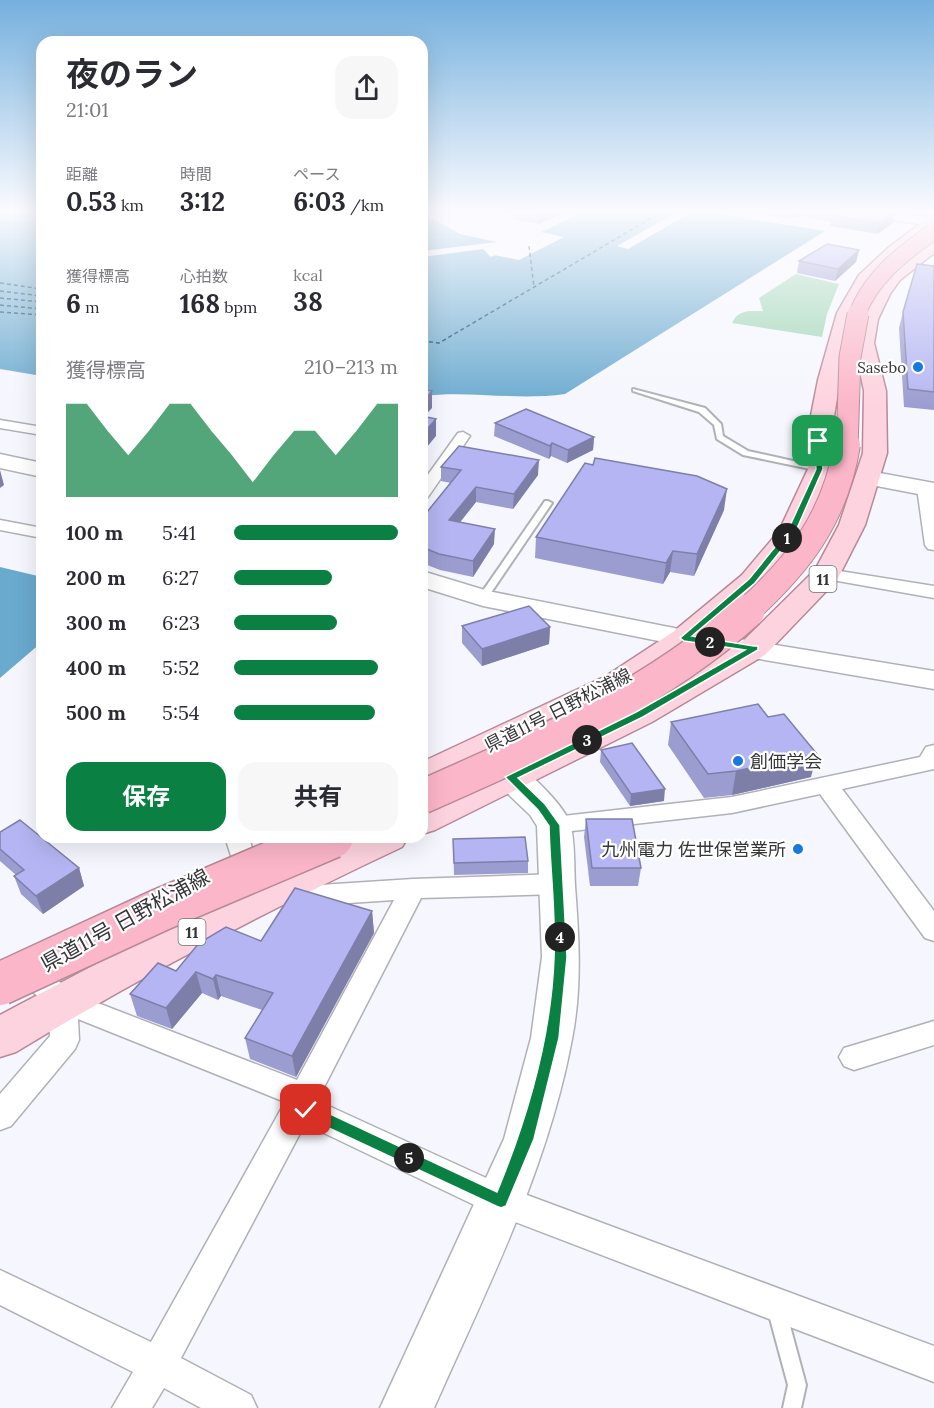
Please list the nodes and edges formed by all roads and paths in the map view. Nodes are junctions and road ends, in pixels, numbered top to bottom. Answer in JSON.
{"nodes":[{"id":1,"x":867,"y":276,"type":"edge"},
{"id":2,"x":881,"y":276,"type":"edge"},
{"id":3,"x":894,"y":276,"type":"edge"},
{"id":4,"x":635,"y":390,"type":"dead end"},
{"id":5,"x":0,"y":424,"type":"edge"},
{"id":6,"x":36,"y":430,"type":"edge"},
{"id":7,"x":463,"y":436,"type":"dead end"},
{"id":8,"x":0,"y":461,"type":"edge"},
{"id":9,"x":36,"y":469,"type":"edge"},
{"id":10,"x":820,"y":469,"type":"junction"},
{"id":11,"x":869,"y":478,"type":"junction"},
{"id":12,"x":428,"y":486,"type":"edge"},
{"id":13,"x":929,"y":489,"type":"edge"},
{"id":14,"x":548,"y":503,"type":"dead end"},
{"id":15,"x":0,"y":525,"type":"edge"},
{"id":16,"x":36,"y":532,"type":"edge"},
{"id":17,"x":934,"y":545,"type":"edge"},
{"id":18,"x":827,"y":574,"type":"junction"},
{"id":19,"x":428,"y":581,"type":"edge"},
{"id":20,"x":934,"y":592,"type":"edge"},
{"id":21,"x":483,"y":598,"type":"junction"},
{"id":22,"x":684,"y":638,"type":"junction"},
{"id":23,"x":754,"y":648,"type":"junction"},
{"id":24,"x":934,"y":680,"type":"edge"},
{"id":25,"x":480,"y":750,"type":"junction"},
{"id":26,"x":934,"y":752,"type":"edge"},
{"id":27,"x":428,"y":773,"type":"edge"},
{"id":28,"x":511,"y":777,"type":"junction"},
{"id":29,"x":826,"y":785,"type":"junction"},
{"id":30,"x":428,"y":794,"type":"edge"},
{"id":31,"x":428,"y":818,"type":"edge"},
{"id":32,"x":554,"y":825,"type":"junction"},
{"id":33,"x":258,"y":843,"type":"edge"},
{"id":34,"x":318,"y":843,"type":"edge"},
{"id":35,"x":376,"y":843,"type":"edge"},
{"id":36,"x":240,"y":847,"type":"edge"},
{"id":37,"x":558,"y":884,"type":"junction"},
{"id":38,"x":413,"y":889,"type":"junction"},
{"id":39,"x":254,"y":899,"type":"junction"},
{"id":40,"x":934,"y":931,"type":"edge"},
{"id":41,"x":10,"y":982,"type":"edge"},
{"id":42,"x":62,"y":1001,"type":"junction"},
{"id":43,"x":934,"y":1033,"type":"edge"},
{"id":44,"x":0,"y":1038,"type":"edge"},
{"id":45,"x":854,"y":1057,"type":"dead end"},
{"id":46,"x":304,"y":1096,"type":"junction"},
{"id":47,"x":0,"y":1116,"type":"edge"},
{"id":48,"x":501,"y":1201,"type":"junction"},
{"id":49,"x":0,"y":1287,"type":"edge"},
{"id":50,"x":776,"y":1305,"type":"junction"},
{"id":51,"x":934,"y":1364,"type":"edge"},
{"id":52,"x":158,"y":1365,"type":"junction"},
{"id":53,"x":132,"y":1408,"type":"edge"},
{"id":54,"x":238,"y":1408,"type":"edge"},
{"id":55,"x":406,"y":1408,"type":"edge"},
{"id":56,"x":792,"y":1408,"type":"edge"}],
"edges":[{"from":1,"to":10,"type":"main road","name":"県道11号 日野松浦線"},
{"from":2,"to":30,"type":"highway","bridge":true},
{"from":3,"to":11,"type":"main road","number":"11"},
{"from":4,"to":10,"type":"lane"},
{"from":5,"to":6,"type":"street"},
{"from":7,"to":12,"type":"street"},
{"from":8,"to":9,"type":"street"},
{"from":10,"to":22,"type":"main road","name":"県道11号 日野松浦線"},
{"from":11,"to":13,"type":"street"},
{"from":11,"to":18,"type":"main road","number":"11"},
{"from":13,"to":17,"type":"street"},
{"from":14,"to":21,"type":"lane"},
{"from":15,"to":16,"type":"street"},
{"from":18,"to":20,"type":"street"},
{"from":18,"to":23,"type":"main road","number":"11"},
{"from":19,"to":21,"type":"street"},
{"from":21,"to":22,"type":"street"},
{"from":22,"to":23,"type":"street"},
{"from":22,"to":25,"type":"main road","name":"県道11号 日野松浦線"},
{"from":23,"to":24,"type":"street"},
{"from":23,"to":28,"type":"main road","number":"11"},
{"from":25,"to":27,"type":"main road","name":"県道11号 日野松浦線"},
{"from":25,"to":28,"type":"street"},
{"from":26,"to":29,"type":"street"},
{"from":28,"to":31,"type":"main road","number":"11"},
{"from":28,"to":32,"type":"street"},
{"from":29,"to":32,"type":"street"},
{"from":29,"to":40,"type":"street"},
{"from":32,"to":37,"type":"street"},
{"from":33,"to":36,"type":"main road","name":"県道11号 日野松浦線","number":"11"},
{"from":34,"to":41,"type":"highway","bridge":true},
{"from":35,"to":39,"type":"main road","number":"11"},
{"from":36,"to":41,"type":"main road","name":"県道11号 日野松浦線","number":"11"},
{"from":37,"to":38,"type":"street"},
{"from":37,"to":48,"type":"street"},
{"from":38,"to":39,"type":"street"},
{"from":38,"to":46,"type":"street"},
{"from":39,"to":42,"type":"main road","number":"11"},
{"from":41,"to":42,"type":"street"},
{"from":42,"to":44,"type":"main road","number":"11"},
{"from":42,"to":46,"type":"street"},
{"from":42,"to":47,"type":"street"},
{"from":43,"to":45,"type":"street"},
{"from":46,"to":48,"type":"street"},
{"from":46,"to":52,"type":"street"},
{"from":48,"to":50,"type":"street"},
{"from":48,"to":55,"type":"street"},
{"from":49,"to":52,"type":"street"},
{"from":50,"to":51,"type":"street"},
{"from":50,"to":56,"type":"lane"},
{"from":52,"to":53,"type":"street"},
{"from":52,"to":54,"type":"street"}]}
